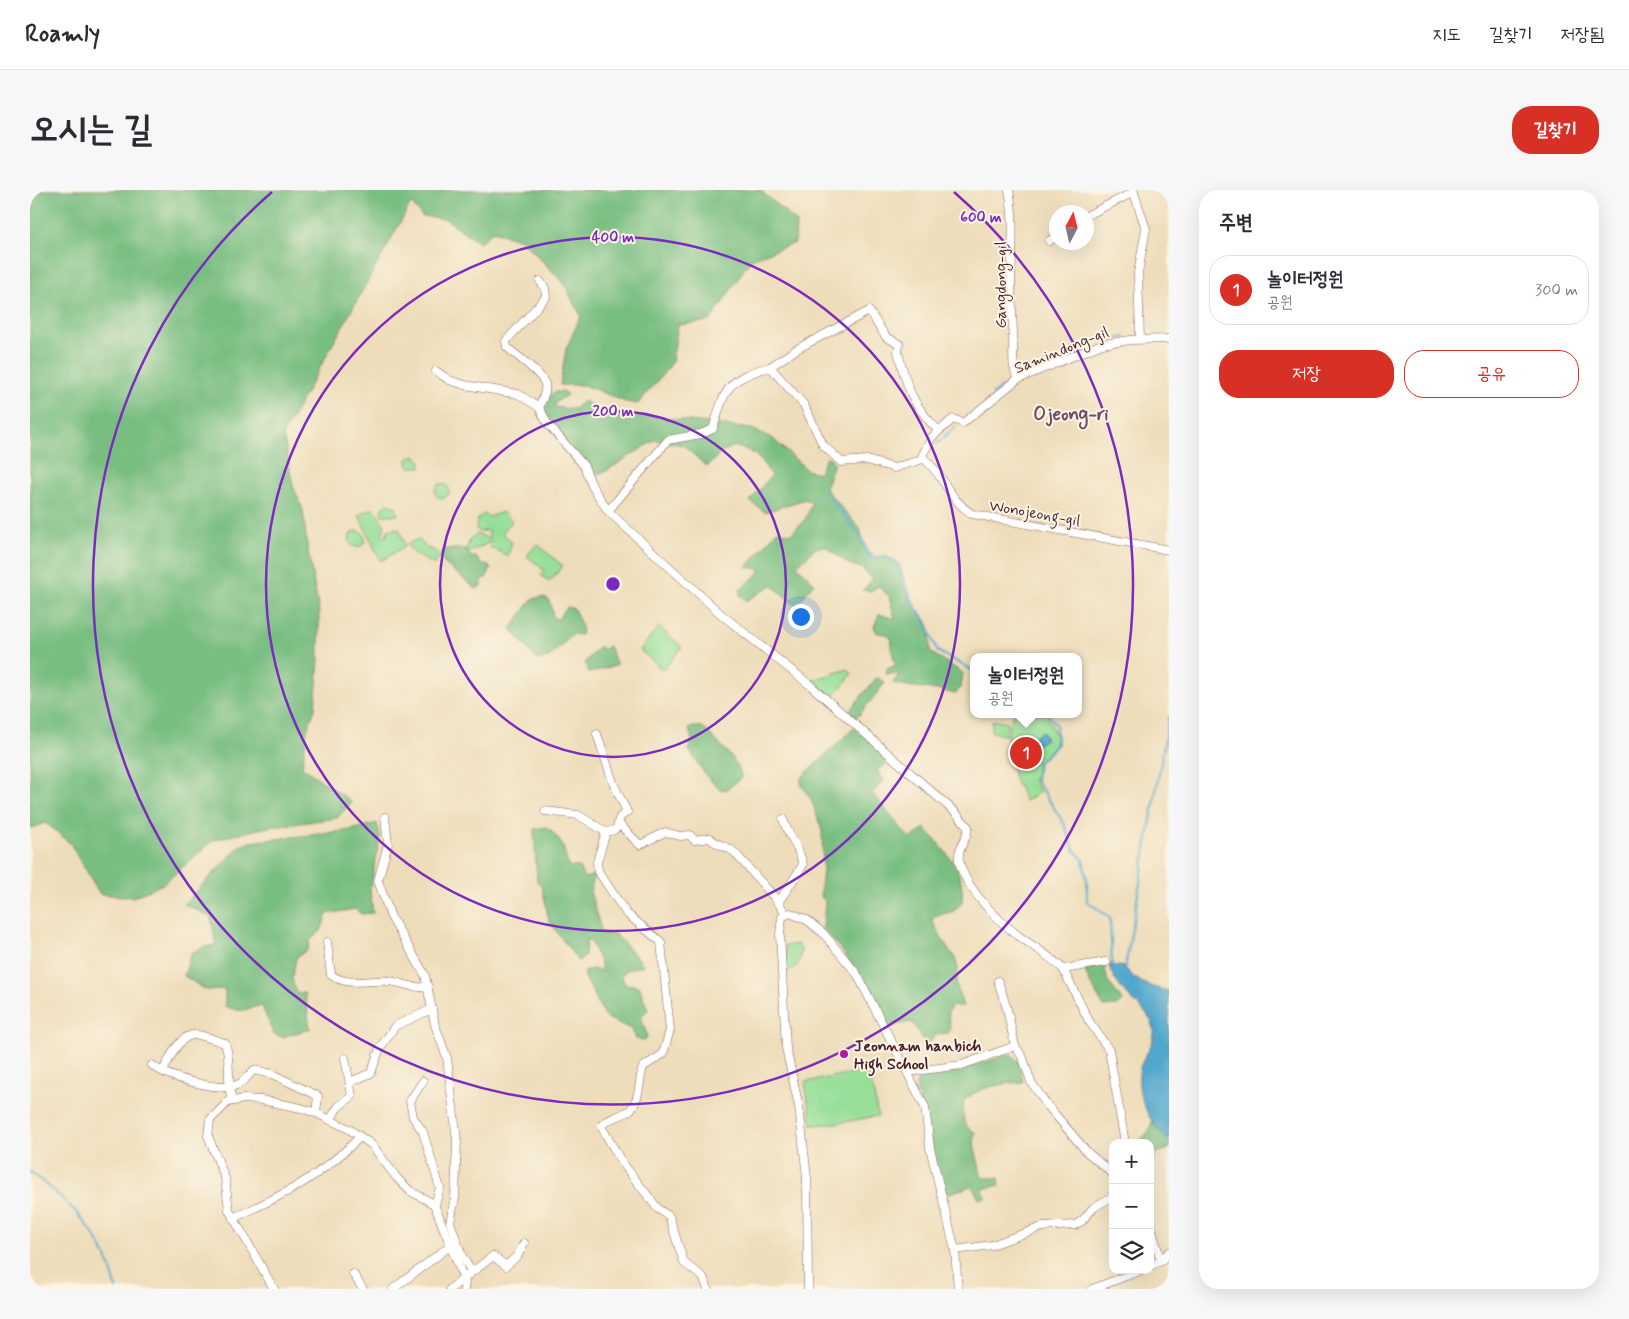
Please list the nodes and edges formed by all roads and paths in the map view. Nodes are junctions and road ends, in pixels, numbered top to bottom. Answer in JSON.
{"nodes":[{"id":1,"x":1009,"y":190,"type":"edge"},
{"id":2,"x":1133,"y":191,"type":"edge"},
{"id":3,"x":1094,"y":212,"type":"edge"},
{"id":4,"x":540,"y":281,"type":"dead end"},
{"id":5,"x":1140,"y":339,"type":"junction"},
{"id":6,"x":1169,"y":339,"type":"edge"},
{"id":7,"x":770,"y":367,"type":"junction"},
{"id":8,"x":436,"y":371,"type":"dead end"},
{"id":9,"x":1018,"y":380,"type":"junction"},
{"id":10,"x":539,"y":406,"type":"junction"},
{"id":11,"x":939,"y":431,"type":"junction"},
{"id":12,"x":922,"y":457,"type":"junction"},
{"id":13,"x":608,"y":511,"type":"junction"},
{"id":14,"x":1169,"y":550,"type":"edge"},
{"id":15,"x":597,"y":734,"type":"dead end"},
{"id":16,"x":545,"y":811,"type":"dead end"},
{"id":17,"x":385,"y":817,"type":"dead end"},
{"id":18,"x":783,"y":819,"type":"dead end"},
{"id":19,"x":620,"y":825,"type":"junction"},
{"id":20,"x":606,"y":832,"type":"junction"},
{"id":21,"x":778,"y":903,"type":"junction"},
{"id":22,"x":786,"y":914,"type":"junction"},
{"id":23,"x":327,"y":942,"type":"dead end"},
{"id":24,"x":1106,"y":962,"type":"dead end"},
{"id":25,"x":1063,"y":969,"type":"junction"},
{"id":26,"x":998,"y":981,"type":"dead end"},
{"id":27,"x":428,"y":987,"type":"junction"},
{"id":28,"x":432,"y":1009,"type":"junction"},
{"id":29,"x":1015,"y":1046,"type":"junction"},
{"id":30,"x":345,"y":1058,"type":"dead end"},
{"id":31,"x":152,"y":1065,"type":"dead end"},
{"id":32,"x":163,"y":1071,"type":"junction"},
{"id":33,"x":908,"y":1072,"type":"junction"},
{"id":34,"x":423,"y":1081,"type":"dead end"},
{"id":35,"x":350,"y":1082,"type":"junction"},
{"id":36,"x":228,"y":1087,"type":"junction"},
{"id":37,"x":232,"y":1101,"type":"junction"},
{"id":38,"x":316,"y":1113,"type":"junction"},
{"id":39,"x":330,"y":1120,"type":"junction"},
{"id":40,"x":360,"y":1138,"type":"junction"},
{"id":41,"x":1124,"y":1139,"type":"edge"},
{"id":42,"x":1109,"y":1171,"type":"edge"},
{"id":43,"x":1109,"y":1199,"type":"edge"},
{"id":44,"x":435,"y":1204,"type":"junction"},
{"id":45,"x":233,"y":1218,"type":"junction"},
{"id":46,"x":1152,"y":1229,"type":"edge"},
{"id":47,"x":524,"y":1243,"type":"dead end"},
{"id":48,"x":450,"y":1246,"type":"junction"},
{"id":49,"x":955,"y":1250,"type":"junction"},
{"id":50,"x":1169,"y":1252,"type":"edge"},
{"id":51,"x":1161,"y":1261,"type":"junction"},
{"id":52,"x":1154,"y":1264,"type":"edge"},
{"id":53,"x":471,"y":1271,"type":"junction"},
{"id":54,"x":353,"y":1274,"type":"dead end"},
{"id":55,"x":1131,"y":1274,"type":"edge"},
{"id":56,"x":464,"y":1279,"type":"junction"},
{"id":57,"x":274,"y":1289,"type":"edge"},
{"id":58,"x":363,"y":1289,"type":"edge"},
{"id":59,"x":393,"y":1289,"type":"edge"},
{"id":60,"x":450,"y":1289,"type":"edge"},
{"id":61,"x":464,"y":1289,"type":"edge"},
{"id":62,"x":708,"y":1289,"type":"edge"},
{"id":63,"x":808,"y":1289,"type":"edge"},
{"id":64,"x":958,"y":1289,"type":"edge"},
{"id":65,"x":1092,"y":1289,"type":"edge"}],
"edges":[{"from":1,"to":9,"type":"street","name":"Gangdong-gil"},
{"from":2,"to":3,"type":"street"},
{"from":2,"to":5,"type":"street"},
{"from":4,"to":10,"type":"street"},
{"from":5,"to":6,"type":"street","name":"Samindong-gil"},
{"from":5,"to":9,"type":"street","name":"Samindong-gil"},
{"from":7,"to":11,"type":"street"},
{"from":7,"to":12,"type":"street"},
{"from":7,"to":13,"type":"street"},
{"from":8,"to":10,"type":"street"},
{"from":9,"to":11,"type":"street","name":"Samindong-gil"},
{"from":10,"to":13,"type":"street"},
{"from":11,"to":12,"type":"street"},
{"from":12,"to":14,"type":"street","name":"Wonojeong-gil"},
{"from":13,"to":25,"type":"street"},
{"from":15,"to":19,"type":"street"},
{"from":16,"to":20,"type":"street"},
{"from":17,"to":27,"type":"street"},
{"from":18,"to":21,"type":"street"},
{"from":19,"to":20,"type":"street"},
{"from":19,"to":21,"type":"street"},
{"from":20,"to":62,"type":"street"},
{"from":21,"to":22,"type":"street"},
{"from":22,"to":33,"type":"street"},
{"from":22,"to":63,"type":"street"},
{"from":23,"to":27,"type":"street"},
{"from":24,"to":25,"type":"street"},
{"from":25,"to":41,"type":"street"},
{"from":26,"to":29,"type":"street"},
{"from":27,"to":28,"type":"street"},
{"from":28,"to":35,"type":"street"},
{"from":28,"to":53,"type":"street"},
{"from":29,"to":33,"type":"street"},
{"from":29,"to":42,"type":"street"},
{"from":30,"to":35,"type":"street"},
{"from":31,"to":32,"type":"street"},
{"from":32,"to":36,"type":"street"},
{"from":32,"to":36,"type":"street"},
{"from":33,"to":49,"type":"street"},
{"from":34,"to":44,"type":"street"},
{"from":35,"to":39,"type":"street"},
{"from":36,"to":37,"type":"street"},
{"from":36,"to":38,"type":"street"},
{"from":37,"to":38,"type":"street"},
{"from":37,"to":45,"type":"street"},
{"from":38,"to":39,"type":"street"},
{"from":39,"to":40,"type":"street"},
{"from":40,"to":44,"type":"street"},
{"from":40,"to":45,"type":"street"},
{"from":43,"to":49,"type":"street"},
{"from":44,"to":48,"type":"street"},
{"from":45,"to":57,"type":"street"},
{"from":46,"to":51,"type":"street"},
{"from":47,"to":53,"type":"street"},
{"from":48,"to":56,"type":"street"},
{"from":48,"to":59,"type":"street"},
{"from":49,"to":64,"type":"street"},
{"from":50,"to":51,"type":"street"},
{"from":51,"to":52,"type":"street"},
{"from":53,"to":56,"type":"street"},
{"from":54,"to":58,"type":"street"},
{"from":55,"to":65,"type":"street"},
{"from":56,"to":60,"type":"street"},
{"from":56,"to":61,"type":"street"}]}
